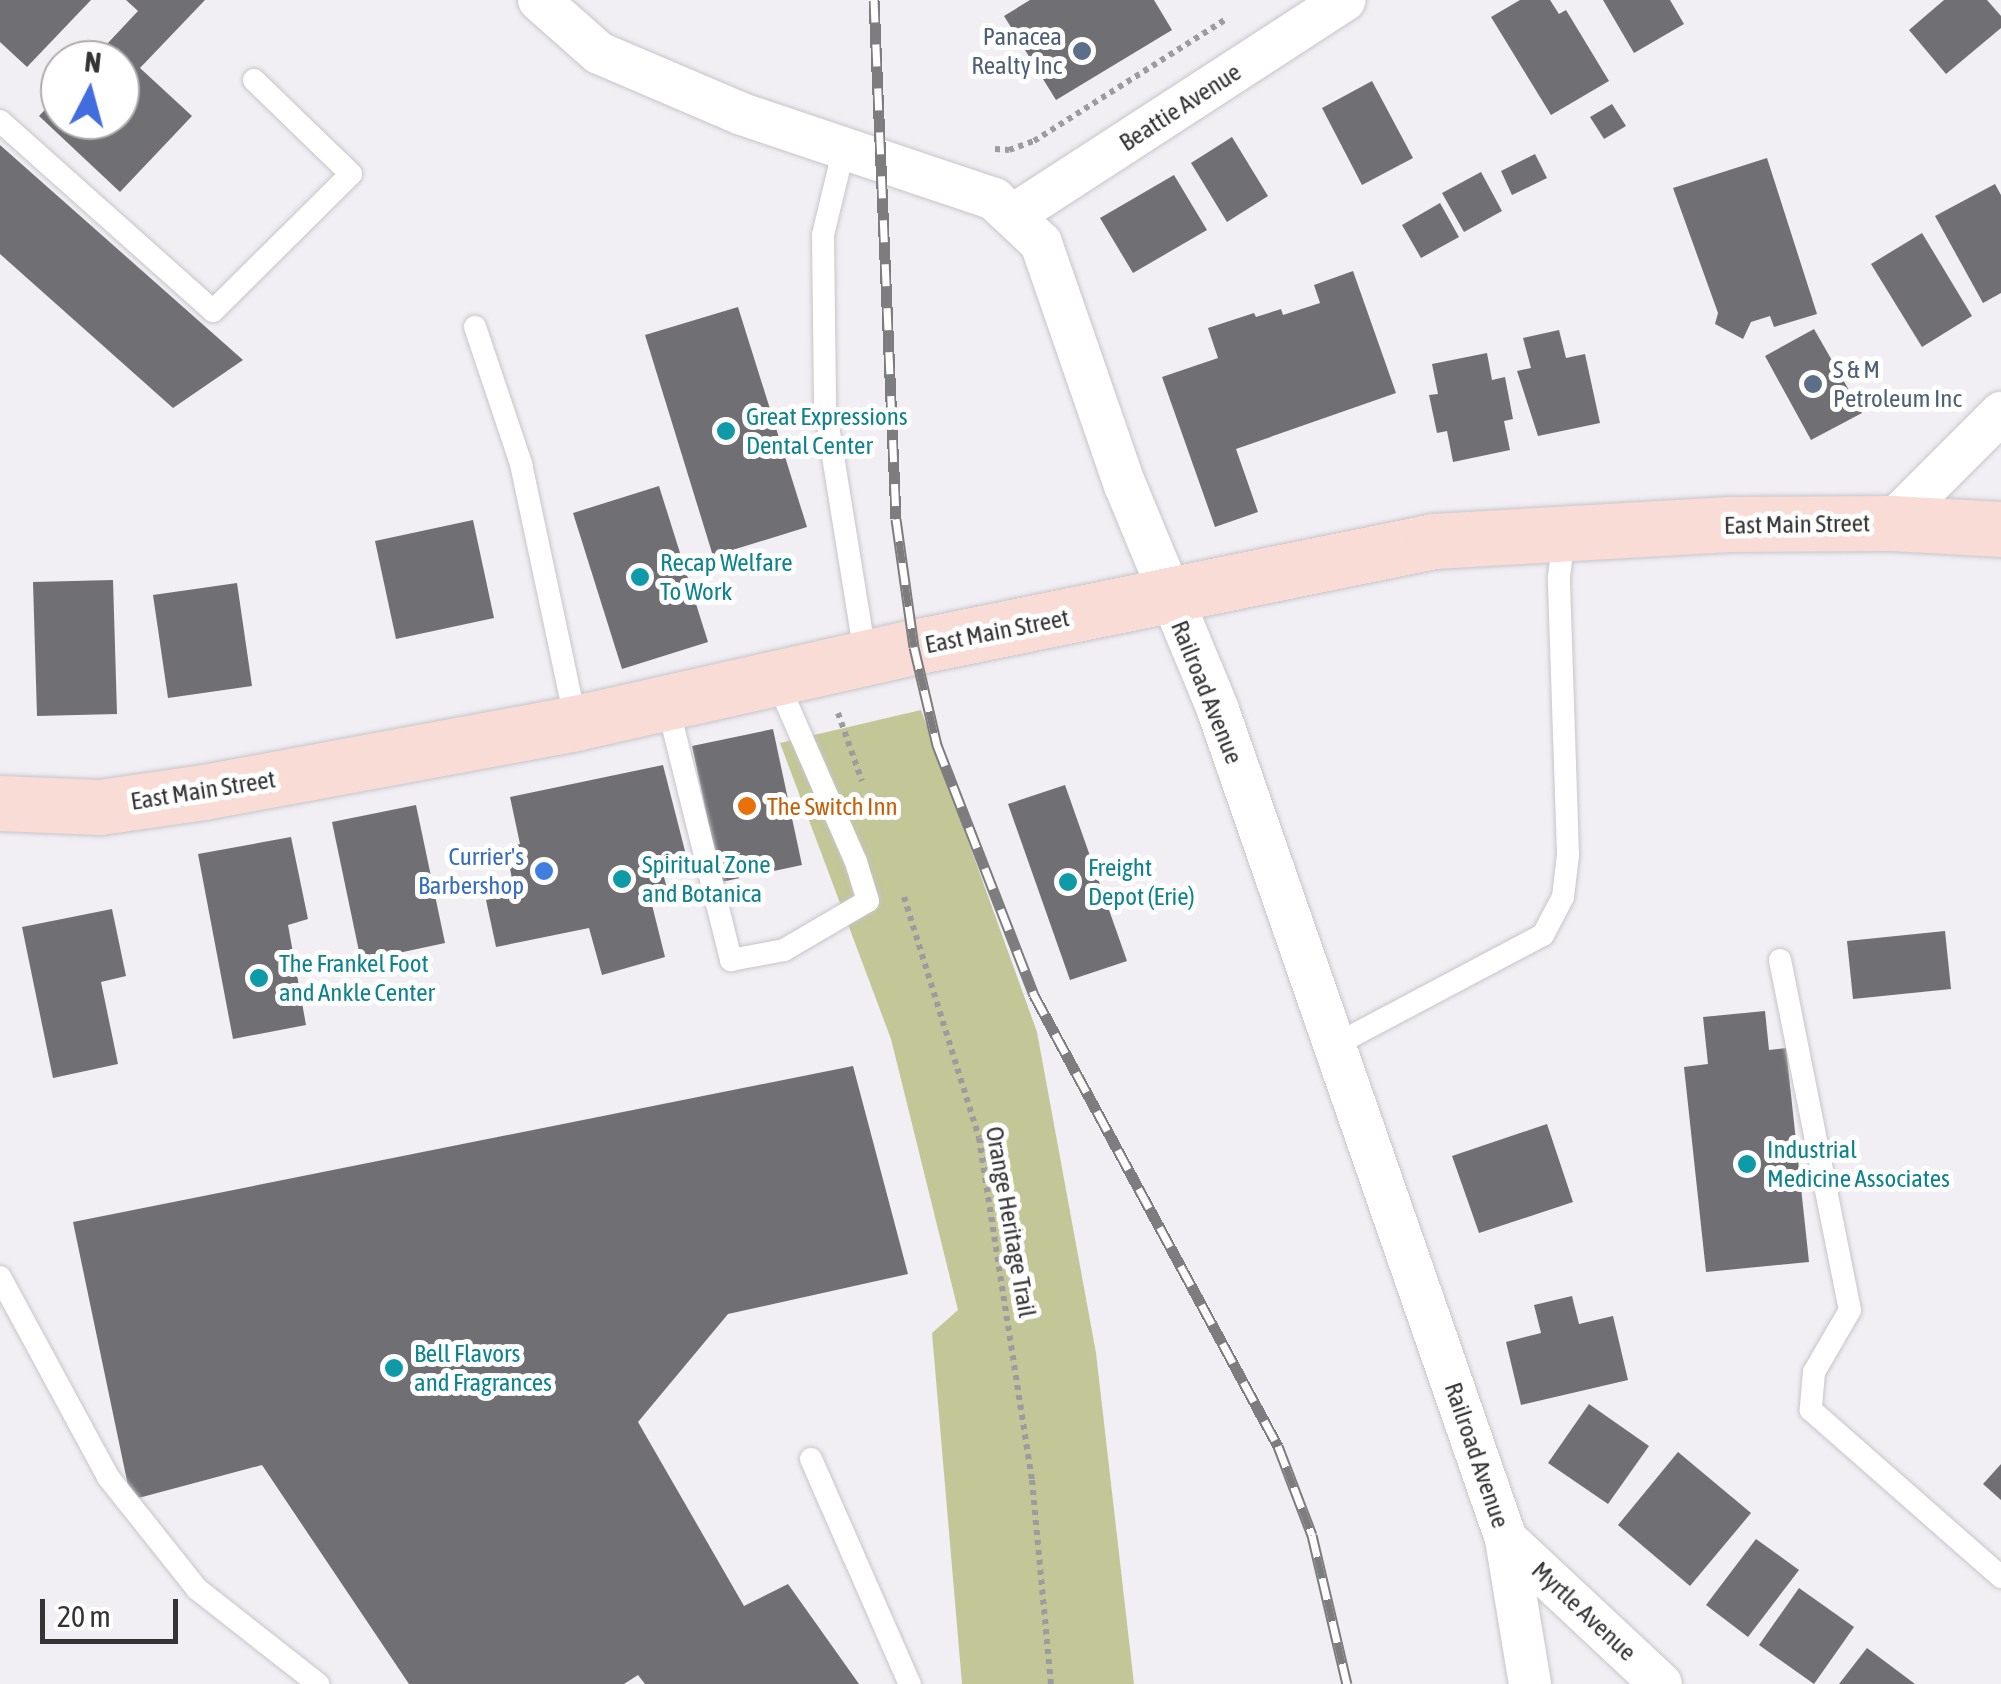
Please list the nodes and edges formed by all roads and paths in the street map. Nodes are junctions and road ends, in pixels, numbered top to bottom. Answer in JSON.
{"nodes":[{"id":1,"x":539,"y":0,"type":"edge"},
{"id":2,"x":1345,"y":0,"type":"edge"},
{"id":3,"x":1240,"y":10,"type":"dead end"},
{"id":4,"x":254,"y":80,"type":"dead end"},
{"id":5,"x":0,"y":121,"type":"edge"},
{"id":6,"x":844,"y":148,"type":"junction"},
{"id":7,"x":990,"y":149,"type":"dead end"},
{"id":8,"x":1015,"y":214,"type":"junction"},
{"id":9,"x":475,"y":327,"type":"dead end"},
{"id":10,"x":2001,"y":412,"type":"edge"},
{"id":11,"x":1892,"y":523,"type":"junction"},
{"id":12,"x":2001,"y":529,"type":"edge"},
{"id":13,"x":1564,"y":534,"type":"junction"},
{"id":14,"x":1168,"y":597,"type":"junction"},
{"id":15,"x":821,"y":669,"type":"junction"},
{"id":16,"x":667,"y":703,"type":"junction"},
{"id":17,"x":576,"y":724,"type":"junction"},
{"id":18,"x":864,"y":787,"type":"dead end"},
{"id":19,"x":0,"y":803,"type":"edge"},
{"id":20,"x":898,"y":881,"type":"dead end"},
{"id":21,"x":1780,"y":960,"type":"dead end"},
{"id":22,"x":1335,"y":1046,"type":"junction"},
{"id":23,"x":0,"y":1277,"type":"edge"},
{"id":24,"x":810,"y":1458,"type":"dead end"},
{"id":25,"x":1506,"y":1538,"type":"junction"},
{"id":26,"x":2001,"y":1577,"type":"edge"},
{"id":27,"x":318,"y":1684,"type":"edge"},
{"id":28,"x":910,"y":1684,"type":"edge"},
{"id":29,"x":1051,"y":1684,"type":"edge"},
{"id":30,"x":1530,"y":1684,"type":"edge"},
{"id":31,"x":1662,"y":1684,"type":"edge"}],
"edges":[{"from":1,"to":6,"type":"street","name":"Railroad Avenue"},
{"from":2,"to":8,"type":"street","name":"Beattie Avenue"},
{"from":3,"to":7,"type":"path"},
{"from":4,"to":5,"type":"lane"},
{"from":6,"to":8,"type":"street","name":"Railroad Avenue"},
{"from":6,"to":15,"type":"lane"},
{"from":8,"to":14,"type":"street","name":"Railroad Avenue"},
{"from":9,"to":17,"type":"lane"},
{"from":10,"to":11,"type":"street"},
{"from":11,"to":12,"type":"main road","name":"East Main Street"},
{"from":11,"to":13,"type":"main road","name":"East Main Street"},
{"from":13,"to":14,"type":"main road","name":"East Main Street"},
{"from":13,"to":22,"type":"lane"},
{"from":14,"to":15,"type":"main road","name":"East Main Street"},
{"from":14,"to":22,"type":"street","name":"Railroad Avenue"},
{"from":15,"to":16,"type":"main road","name":"East Main Street"},
{"from":15,"to":16,"type":"lane"},
{"from":15,"to":18,"type":"path"},
{"from":16,"to":17,"type":"main road","name":"East Main Street"},
{"from":17,"to":19,"type":"main road","name":"East Main Street"},
{"from":20,"to":29,"type":"path","name":"Orange Heritage Trail"},
{"from":21,"to":26,"type":"lane"},
{"from":22,"to":25,"type":"street","name":"Railroad Avenue"},
{"from":23,"to":27,"type":"lane"},
{"from":24,"to":28,"type":"lane"},
{"from":25,"to":30,"type":"street","name":"Railroad Avenue"},
{"from":25,"to":31,"type":"street","name":"Myrtle Avenue"}]}
